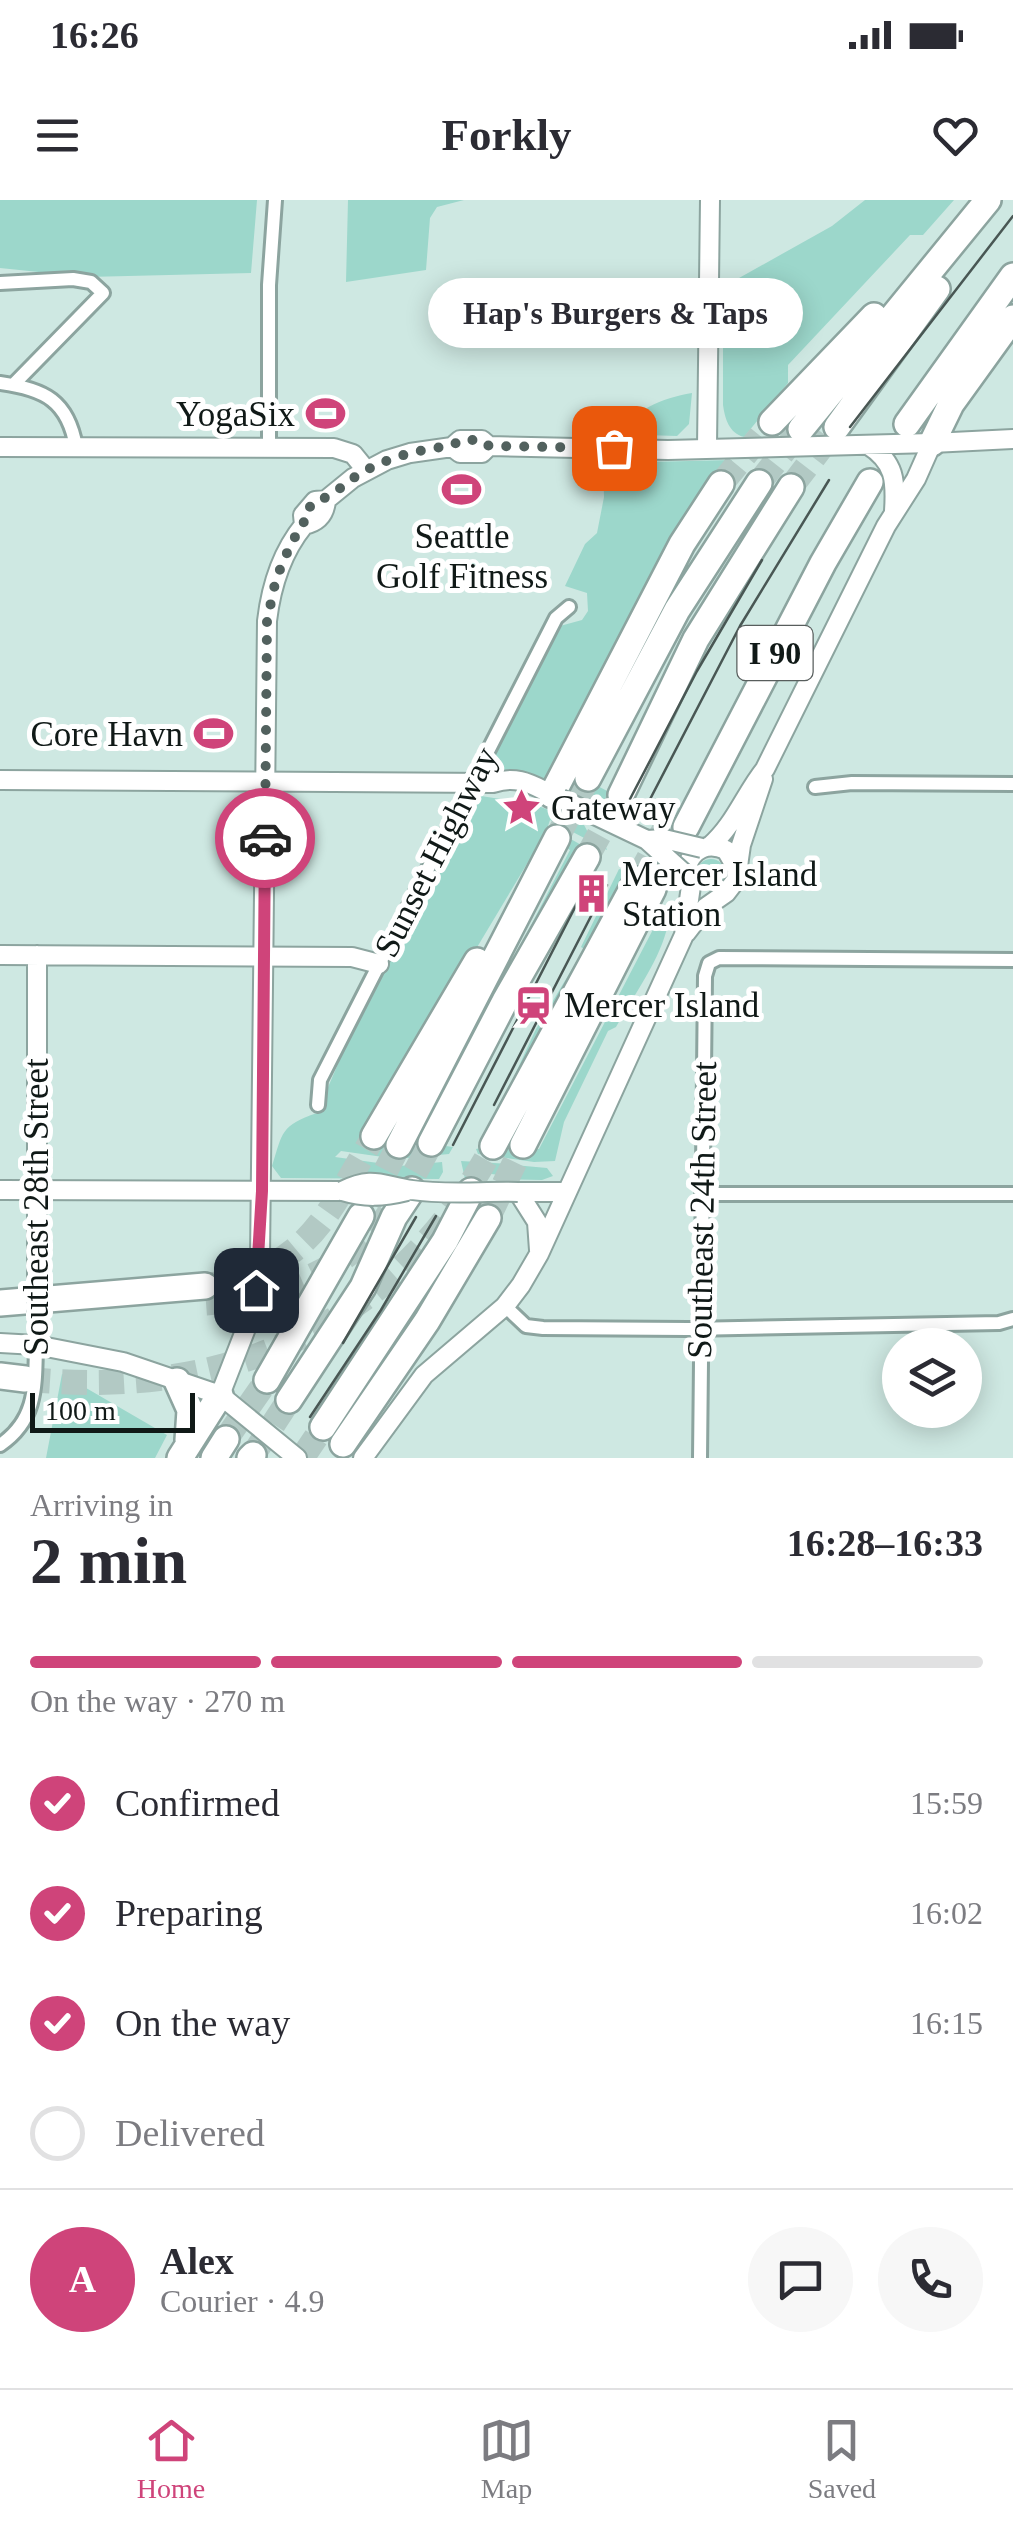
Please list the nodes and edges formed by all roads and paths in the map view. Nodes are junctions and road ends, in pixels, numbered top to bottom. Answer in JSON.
{"nodes":[{"id":1,"x":275,"y":200,"type":"edge"},
{"id":2,"x":710,"y":200,"type":"edge"},
{"id":3,"x":988,"y":200,"type":"edge"},
{"id":4,"x":1001,"y":200,"type":"edge"},
{"id":5,"x":954,"y":242,"type":"junction"},
{"id":6,"x":1013,"y":276,"type":"edge"},
{"id":7,"x":0,"y":283,"type":"edge"},
{"id":8,"x":1013,"y":318,"type":"edge"},
{"id":9,"x":6,"y":384,"type":"edge"},
{"id":10,"x":772,"y":422,"type":"tunnel mouth"},
{"id":11,"x":907,"y":424,"type":"dead end"},
{"id":12,"x":837,"y":427,"type":"tunnel mouth"},
{"id":13,"x":801,"y":429,"type":"tunnel mouth"},
{"id":14,"x":1013,"y":439,"type":"edge"},
{"id":15,"x":932,"y":443,"type":"junction"},
{"id":16,"x":868,"y":444,"type":"junction"},
{"id":17,"x":76,"y":447,"type":"junction"},
{"id":18,"x":269,"y":447,"type":"junction"},
{"id":19,"x":707,"y":447,"type":"junction"},
{"id":20,"x":0,"y":448,"type":"edge"},
{"id":21,"x":366,"y":470,"type":"junction"},
{"id":22,"x":870,"y":482,"type":"dead end"},
{"id":23,"x":720,"y":484,"type":"tunnel mouth"},
{"id":24,"x":759,"y":484,"type":"tunnel mouth"},
{"id":25,"x":791,"y":487,"type":"tunnel mouth"},
{"id":26,"x":894,"y":511,"type":"junction"},
{"id":27,"x":569,"y":606,"type":"dead end"},
{"id":28,"x":765,"y":769,"type":"junction"},
{"id":29,"x":588,"y":778,"type":"tunnel mouth"},
{"id":30,"x":0,"y":780,"type":"edge"},
{"id":31,"x":266,"y":780,"type":"junction"},
{"id":32,"x":470,"y":782,"type":"junction"},
{"id":33,"x":1013,"y":784,"type":"edge"},
{"id":34,"x":815,"y":787,"type":"dead end"},
{"id":35,"x":621,"y":795,"type":"tunnel mouth"},
{"id":36,"x":556,"y":797,"type":"junction"},
{"id":37,"x":692,"y":835,"type":"junction"},
{"id":38,"x":646,"y":840,"type":"junction"},
{"id":39,"x":587,"y":857,"type":"tunnel mouth"},
{"id":40,"x":738,"y":872,"type":"junction"},
{"id":41,"x":689,"y":881,"type":"junction"},
{"id":42,"x":718,"y":896,"type":"junction"},
{"id":43,"x":684,"y":935,"type":"junction"},
{"id":44,"x":0,"y":955,"type":"edge"},
{"id":45,"x":37,"y":955,"type":"junction"},
{"id":46,"x":263,"y":956,"type":"junction"},
{"id":47,"x":1013,"y":960,"type":"edge"},
{"id":48,"x":379,"y":964,"type":"junction"},
{"id":49,"x":318,"y":1105,"type":"dead end"},
{"id":50,"x":374,"y":1136,"type":"tunnel mouth"},
{"id":51,"x":431,"y":1144,"type":"tunnel mouth"},
{"id":52,"x":399,"y":1145,"type":"tunnel mouth"},
{"id":53,"x":523,"y":1145,"type":"tunnel mouth"},
{"id":54,"x":493,"y":1146,"type":"tunnel mouth"},
{"id":55,"x":0,"y":1190,"type":"edge"},
{"id":56,"x":37,"y":1190,"type":"junction"},
{"id":57,"x":412,"y":1190,"type":"junction"},
{"id":58,"x":262,"y":1191,"type":"junction"},
{"id":59,"x":471,"y":1191,"type":"junction"},
{"id":60,"x":518,"y":1192,"type":"junction"},
{"id":61,"x":566,"y":1192,"type":"junction"},
{"id":62,"x":702,"y":1194,"type":"junction"},
{"id":63,"x":1013,"y":1194,"type":"edge"},
{"id":64,"x":362,"y":1216,"type":"tunnel mouth"},
{"id":65,"x":488,"y":1218,"type":"tunnel mouth"},
{"id":66,"x":539,"y":1254,"type":"junction"},
{"id":67,"x":205,"y":1294,"type":"tunnel mouth"},
{"id":68,"x":506,"y":1306,"type":"junction"},
{"id":69,"x":0,"y":1307,"type":"edge"},
{"id":70,"x":1013,"y":1319,"type":"edge"},
{"id":71,"x":700,"y":1327,"type":"junction"},
{"id":72,"x":0,"y":1342,"type":"edge"},
{"id":73,"x":36,"y":1345,"type":"junction"},
{"id":74,"x":267,"y":1380,"type":"tunnel mouth"},
{"id":75,"x":178,"y":1381,"type":"junction"},
{"id":76,"x":220,"y":1394,"type":"junction"},
{"id":77,"x":290,"y":1400,"type":"tunnel mouth"},
{"id":78,"x":323,"y":1427,"type":"tunnel mouth"},
{"id":79,"x":0,"y":1445,"type":"edge"},
{"id":80,"x":184,"y":1449,"type":"edge"},
{"id":81,"x":353,"y":1451,"type":"edge"},
{"id":82,"x":298,"y":1458,"type":"edge"},
{"id":83,"x":700,"y":1458,"type":"edge"}],
"edges":[{"from":1,"to":18,"type":"street"},
{"from":2,"to":19,"type":"street"},
{"from":3,"to":5,"type":"highway"},
{"from":4,"to":12,"type":"highway"},
{"from":5,"to":10,"type":"highway"},
{"from":5,"to":13,"type":"highway"},
{"from":6,"to":11,"type":"highway"},
{"from":7,"to":9,"type":"street"},
{"from":8,"to":15,"type":"highway"},
{"from":9,"to":17,"type":"street"},
{"from":14,"to":15,"type":"street"},
{"from":15,"to":16,"type":"street"},
{"from":15,"to":26,"type":"street"},
{"from":16,"to":19,"type":"street"},
{"from":16,"to":26,"type":"street"},
{"from":17,"to":18,"type":"street"},
{"from":17,"to":20,"type":"street"},
{"from":18,"to":21,"type":"street"},
{"from":19,"to":21,"type":"street"},
{"from":21,"to":31,"type":"street"},
{"from":22,"to":37,"type":"highway","number":"I 90"},
{"from":23,"to":36,"type":"highway"},
{"from":24,"to":29,"type":"highway"},
{"from":25,"to":35,"type":"highway"},
{"from":26,"to":28,"type":"street"},
{"from":27,"to":32,"type":"street","name":"Sunset Highway"},
{"from":28,"to":37,"type":"street"},
{"from":28,"to":40,"type":"street"},
{"from":30,"to":31,"type":"street"},
{"from":31,"to":32,"type":"street"},
{"from":31,"to":46,"type":"street"},
{"from":32,"to":36,"type":"street"},
{"from":32,"to":48,"type":"street","name":"Sunset Highway"},
{"from":33,"to":34,"type":"street"},
{"from":36,"to":38,"type":"street","bridge":true},
{"from":37,"to":38,"type":"street","bridge":true},
{"from":37,"to":40,"type":"street"},
{"from":37,"to":41,"type":"street"},
{"from":38,"to":41,"type":"street","bridge":true},
{"from":39,"to":51,"type":"highway"},
{"from":40,"to":42,"type":"street"},
{"from":41,"to":42,"type":"street"},
{"from":41,"to":43,"type":"street"},
{"from":42,"to":43,"type":"street"},
{"from":43,"to":61,"type":"street"},
{"from":44,"to":45,"type":"street"},
{"from":45,"to":46,"type":"street"},
{"from":45,"to":56,"type":"street","name":"Southeast 28th Street"},
{"from":46,"to":48,"type":"street"},
{"from":46,"to":58,"type":"street"},
{"from":47,"to":62,"type":"street","name":"Southeast 24th Street"},
{"from":48,"to":49,"type":"street","name":"Sunset Highway"},
{"from":50,"to":52,"type":"highway"},
{"from":53,"to":54,"type":"highway"},
{"from":55,"to":56,"type":"street"},
{"from":56,"to":58,"type":"street"},
{"from":56,"to":73,"type":"street","name":"Southeast 28th Street","bridge":true},
{"from":57,"to":58,"type":"street","bridge":true},
{"from":57,"to":59,"type":"street","bridge":true},
{"from":57,"to":77,"type":"highway"},
{"from":58,"to":76,"type":"street"},
{"from":59,"to":60,"type":"street","bridge":true},
{"from":59,"to":78,"type":"highway"},
{"from":60,"to":61,"type":"street"},
{"from":60,"to":66,"type":"street"},
{"from":61,"to":66,"type":"street"},
{"from":62,"to":63,"type":"street"},
{"from":62,"to":71,"type":"street","name":"Southeast 24th Street"},
{"from":64,"to":74,"type":"highway"},
{"from":65,"to":81,"type":"highway"},
{"from":66,"to":68,"type":"street"},
{"from":67,"to":69,"type":"highway"},
{"from":68,"to":71,"type":"street"},
{"from":68,"to":81,"type":"street"},
{"from":70,"to":71,"type":"street"},
{"from":71,"to":83,"type":"street","name":"Southeast 24th Street"},
{"from":72,"to":73,"type":"street"},
{"from":73,"to":75,"type":"street"},
{"from":73,"to":79,"type":"street","name":"Southeast 28th Street"},
{"from":75,"to":76,"type":"street"},
{"from":75,"to":80,"type":"highway"},
{"from":76,"to":80,"type":"highway"},
{"from":76,"to":82,"type":"street"}]}
